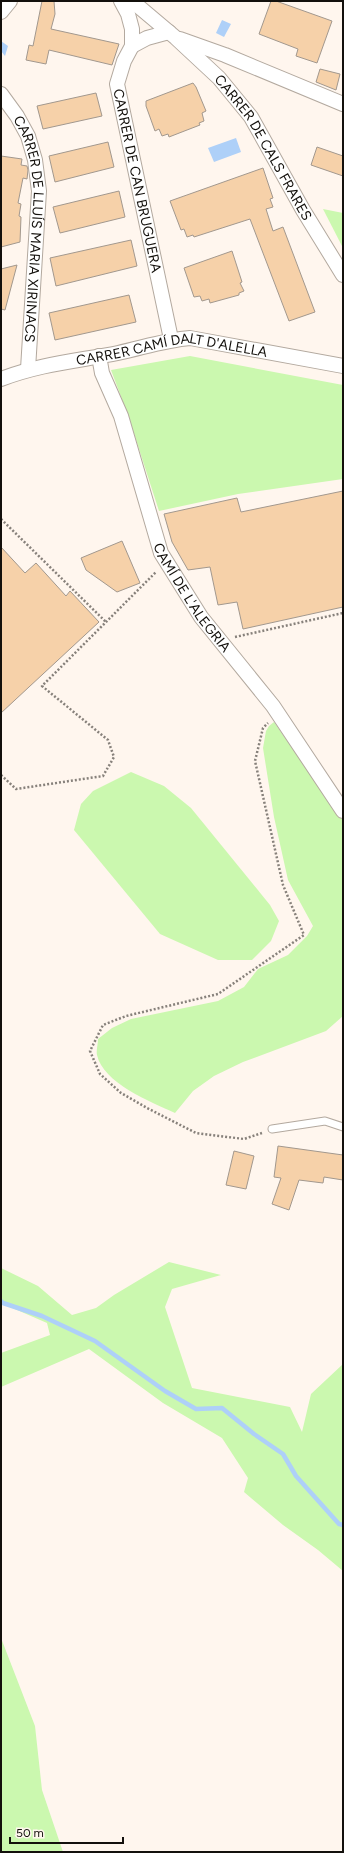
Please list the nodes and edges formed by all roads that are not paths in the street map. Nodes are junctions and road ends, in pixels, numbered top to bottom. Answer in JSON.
{"nodes":[{"id":1,"x":10,"y":1,"type":"edge"},
{"id":2,"x":121,"y":1,"type":"edge"},
{"id":3,"x":132,"y":1,"type":"edge"},
{"id":4,"x":1,"y":12,"type":"edge"},
{"id":5,"x":172,"y":35,"type":"junction"},
{"id":6,"x":132,"y":46,"type":"junction"},
{"id":7,"x":1,"y":94,"type":"edge"},
{"id":8,"x":343,"y":104,"type":"edge"},
{"id":9,"x":343,"y":275,"type":"edge"},
{"id":10,"x":171,"y":340,"type":"junction"},
{"id":11,"x":99,"y":356,"type":"junction"},
{"id":12,"x":343,"y":366,"type":"edge"},
{"id":13,"x":28,"y":369,"type":"junction"},
{"id":14,"x":1,"y":379,"type":"edge"},
{"id":15,"x":343,"y":811,"type":"edge"},
{"id":16,"x":343,"y":1126,"type":"edge"},
{"id":17,"x":272,"y":1129,"type":"road end"}],
"edges":[{"from":1,"to":4,"type":"street"},
{"from":2,"to":6,"type":"street","name":"CARRER DE CAN BRUGUERA"},
{"from":3,"to":5,"type":"street","name":"CARRER DE CALS FRARES"},
{"from":5,"to":6,"type":"street"},
{"from":5,"to":8,"type":"street"},
{"from":5,"to":9,"type":"street","name":"CARRER DE CALS FRARES"},
{"from":6,"to":10,"type":"street","name":"CARRER DE CAN BRUGUERA"},
{"from":7,"to":13,"type":"street","name":"CARRER DE LLUÍS MARIA XIRINACS"},
{"from":10,"to":11,"type":"street","name":"CARRER CAMÍ DALT D'ALELLA"},
{"from":10,"to":12,"type":"street","name":"CARRER CAMÍ DALT D'ALELLA"},
{"from":11,"to":13,"type":"street","name":"CARRER CAMÍ DALT D'ALELLA"},
{"from":11,"to":15,"type":"street","name":"CAMÍ DE L'ALEGRIA"},
{"from":13,"to":14,"type":"street","name":"CARRER CAMÍ DALT D'ALELLA"},
{"from":16,"to":17,"type":"lane"}]}
